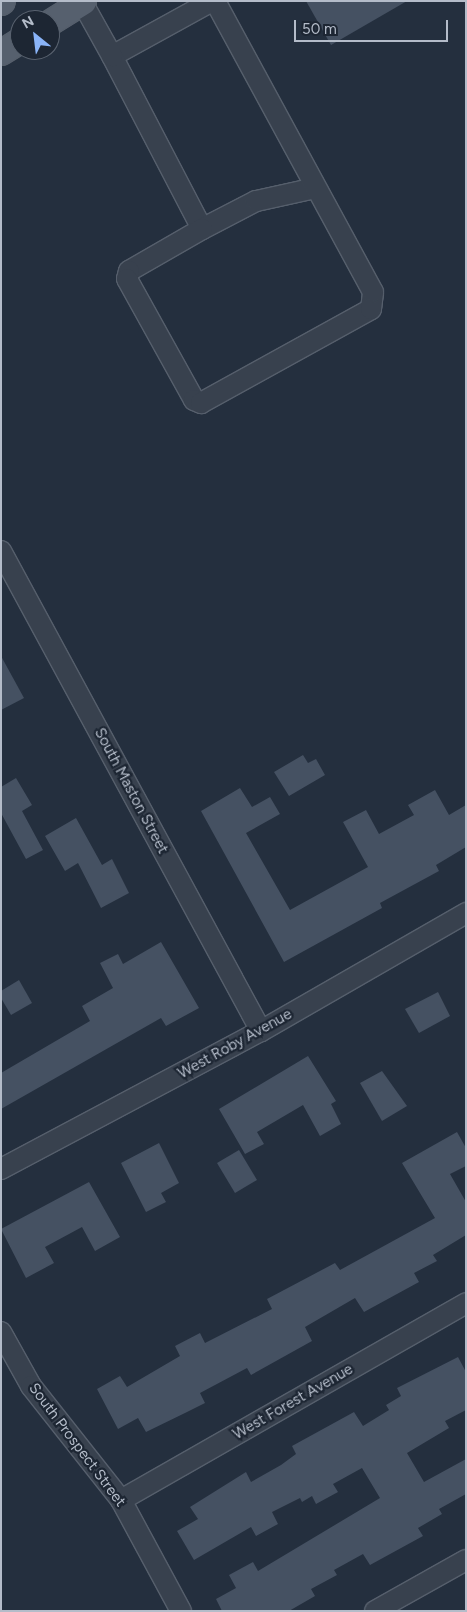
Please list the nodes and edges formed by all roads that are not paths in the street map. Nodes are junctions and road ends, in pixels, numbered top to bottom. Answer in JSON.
{"nodes":[{"id":1,"x":213,"y":1,"type":"edge"},
{"id":2,"x":83,"y":2,"type":"edge"},
{"id":3,"x":60,"y":16,"type":"edge"},
{"id":4,"x":112,"y":56,"type":"junction"},
{"id":5,"x":315,"y":188,"type":"junction"},
{"id":6,"x":202,"y":229,"type":"junction"},
{"id":7,"x":1,"y":552,"type":"edge"},
{"id":8,"x":466,"y":913,"type":"edge"},
{"id":9,"x":261,"y":1031,"type":"junction"},
{"id":10,"x":1,"y":1169,"type":"edge"},
{"id":11,"x":466,"y":1303,"type":"edge"},
{"id":12,"x":1,"y":1332,"type":"edge"},
{"id":13,"x":121,"y":1500,"type":"junction"},
{"id":14,"x":466,"y":1560,"type":"edge"},
{"id":15,"x":181,"y":1611,"type":"edge"},
{"id":16,"x":376,"y":1611,"type":"edge"}],
"edges":[{"from":1,"to":4,"type":"street"},
{"from":1,"to":5,"type":"street"},
{"from":2,"to":3,"type":"main road"},
{"from":2,"to":4,"type":"street"},
{"from":4,"to":6,"type":"street"},
{"from":5,"to":6,"type":"street"},
{"from":5,"to":6,"type":"street"},
{"from":7,"to":9,"type":"street","name":"South Maston Street"},
{"from":8,"to":9,"type":"street","name":"West Roby Avenue"},
{"from":9,"to":10,"type":"street","name":"West Roby Avenue"},
{"from":11,"to":13,"type":"street","name":"West Forest Avenue"},
{"from":12,"to":13,"type":"street","name":"South Prospect Street"},
{"from":13,"to":15,"type":"street","name":"South Prospect Street"},
{"from":14,"to":16,"type":"street"}]}
